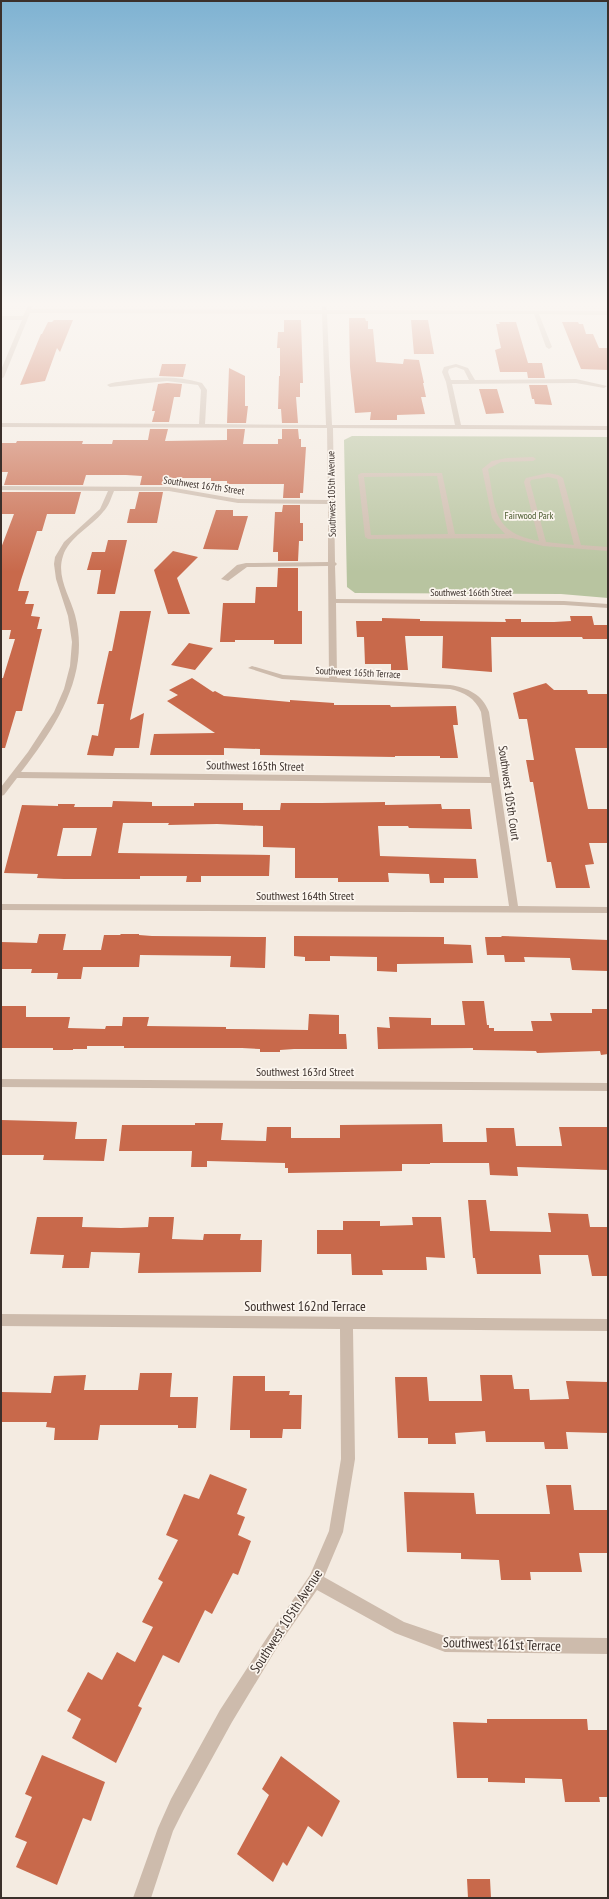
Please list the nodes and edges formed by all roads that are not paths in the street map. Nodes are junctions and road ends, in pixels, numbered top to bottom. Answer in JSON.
{"nodes":[{"id":1,"x":204,"y":395,"type":"edge"},
{"id":2,"x":328,"y":395,"type":"edge"},
{"id":3,"x":452,"y":395,"type":"edge"},
{"id":4,"x":1,"y":425,"type":"edge"},
{"id":5,"x":202,"y":426,"type":"junction"},
{"id":6,"x":330,"y":427,"type":"junction"},
{"id":7,"x":458,"y":427,"type":"junction"},
{"id":8,"x":608,"y":428,"type":"edge"},
{"id":9,"x":533,"y":459,"type":"dead end"},
{"id":10,"x":1,"y":488,"type":"edge"},
{"id":11,"x":112,"y":488,"type":"junction"},
{"id":12,"x":332,"y":502,"type":"junction"},
{"id":13,"x":452,"y":536,"type":"junction"},
{"id":14,"x":511,"y":536,"type":"junction"},
{"id":15,"x":543,"y":544,"type":"junction"},
{"id":16,"x":578,"y":547,"type":"junction"},
{"id":17,"x":608,"y":549,"type":"edge"},
{"id":18,"x":332,"y":564,"type":"junction"},
{"id":19,"x":225,"y":579,"type":"dead end"},
{"id":20,"x":333,"y":601,"type":"junction"},
{"id":21,"x":608,"y":606,"type":"edge"},
{"id":22,"x":252,"y":668,"type":"dead end"},
{"id":23,"x":333,"y":682,"type":"junction"},
{"id":24,"x":463,"y":690,"type":"joint"},
{"id":25,"x":16,"y":775,"type":"junction"},
{"id":26,"x":495,"y":780,"type":"junction"},
{"id":27,"x":1,"y":793,"type":"edge"},
{"id":28,"x":1,"y":907,"type":"edge"},
{"id":29,"x":514,"y":909,"type":"junction"},
{"id":30,"x":608,"y":910,"type":"edge"},
{"id":31,"x":1,"y":1082,"type":"edge"},
{"id":32,"x":608,"y":1087,"type":"edge"},
{"id":33,"x":1,"y":1320,"type":"edge"},
{"id":34,"x":346,"y":1322,"type":"junction"},
{"id":35,"x":608,"y":1325,"type":"edge"},
{"id":36,"x":315,"y":1580,"type":"junction"},
{"id":37,"x":608,"y":1646,"type":"edge"},
{"id":38,"x":142,"y":1898,"type":"edge"}],
"edges":[{"from":1,"to":5,"type":"street"},
{"from":2,"to":6,"type":"street","name":"Southwest 105th Avenue"},
{"from":3,"to":7,"type":"street"},
{"from":4,"to":5,"type":"street"},
{"from":5,"to":6,"type":"street"},
{"from":6,"to":7,"type":"street"},
{"from":6,"to":12,"type":"street","name":"Southwest 105th Avenue"},
{"from":7,"to":8,"type":"street"},
{"from":9,"to":14,"type":"street"},
{"from":10,"to":11,"type":"street","name":"Southwest 167th Street"},
{"from":11,"to":12,"type":"street","name":"Southwest 167th Street"},
{"from":11,"to":25,"type":"street"},
{"from":12,"to":18,"type":"street","name":"Southwest 105th Avenue"},
{"from":13,"to":13,"type":"street"},
{"from":13,"to":14,"type":"street"},
{"from":14,"to":15,"type":"street"},
{"from":15,"to":16,"type":"street"},
{"from":15,"to":16,"type":"street"},
{"from":16,"to":17,"type":"street"},
{"from":18,"to":19,"type":"street"},
{"from":18,"to":20,"type":"street","name":"Southwest 105th Avenue"},
{"from":20,"to":21,"type":"street","name":"Southwest 166th Street"},
{"from":20,"to":23,"type":"street","name":"Southwest 105th Avenue"},
{"from":22,"to":23,"type":"street","name":"Southwest 165th Terrace"},
{"from":23,"to":24,"type":"street","name":"Southwest 165th Terrace"},
{"from":24,"to":26,"type":"street","name":"Southwest 105th Court"},
{"from":25,"to":26,"type":"street","name":"Southwest 165th Street"},
{"from":25,"to":27,"type":"street"},
{"from":26,"to":29,"type":"street","name":"Southwest 105th Court"},
{"from":28,"to":29,"type":"street","name":"Southwest 164th Street"},
{"from":29,"to":30,"type":"street","name":"Southwest 164th Street"},
{"from":31,"to":32,"type":"street","name":"Southwest 163rd Street"},
{"from":33,"to":34,"type":"street","name":"Southwest 162nd Terrace"},
{"from":34,"to":35,"type":"street","name":"Southwest 162nd Terrace"},
{"from":34,"to":36,"type":"street","name":"Southwest 105th Avenue"},
{"from":36,"to":37,"type":"street","name":"Southwest 161st Terrace"},
{"from":36,"to":38,"type":"street","name":"Southwest 105th Avenue"}]}
